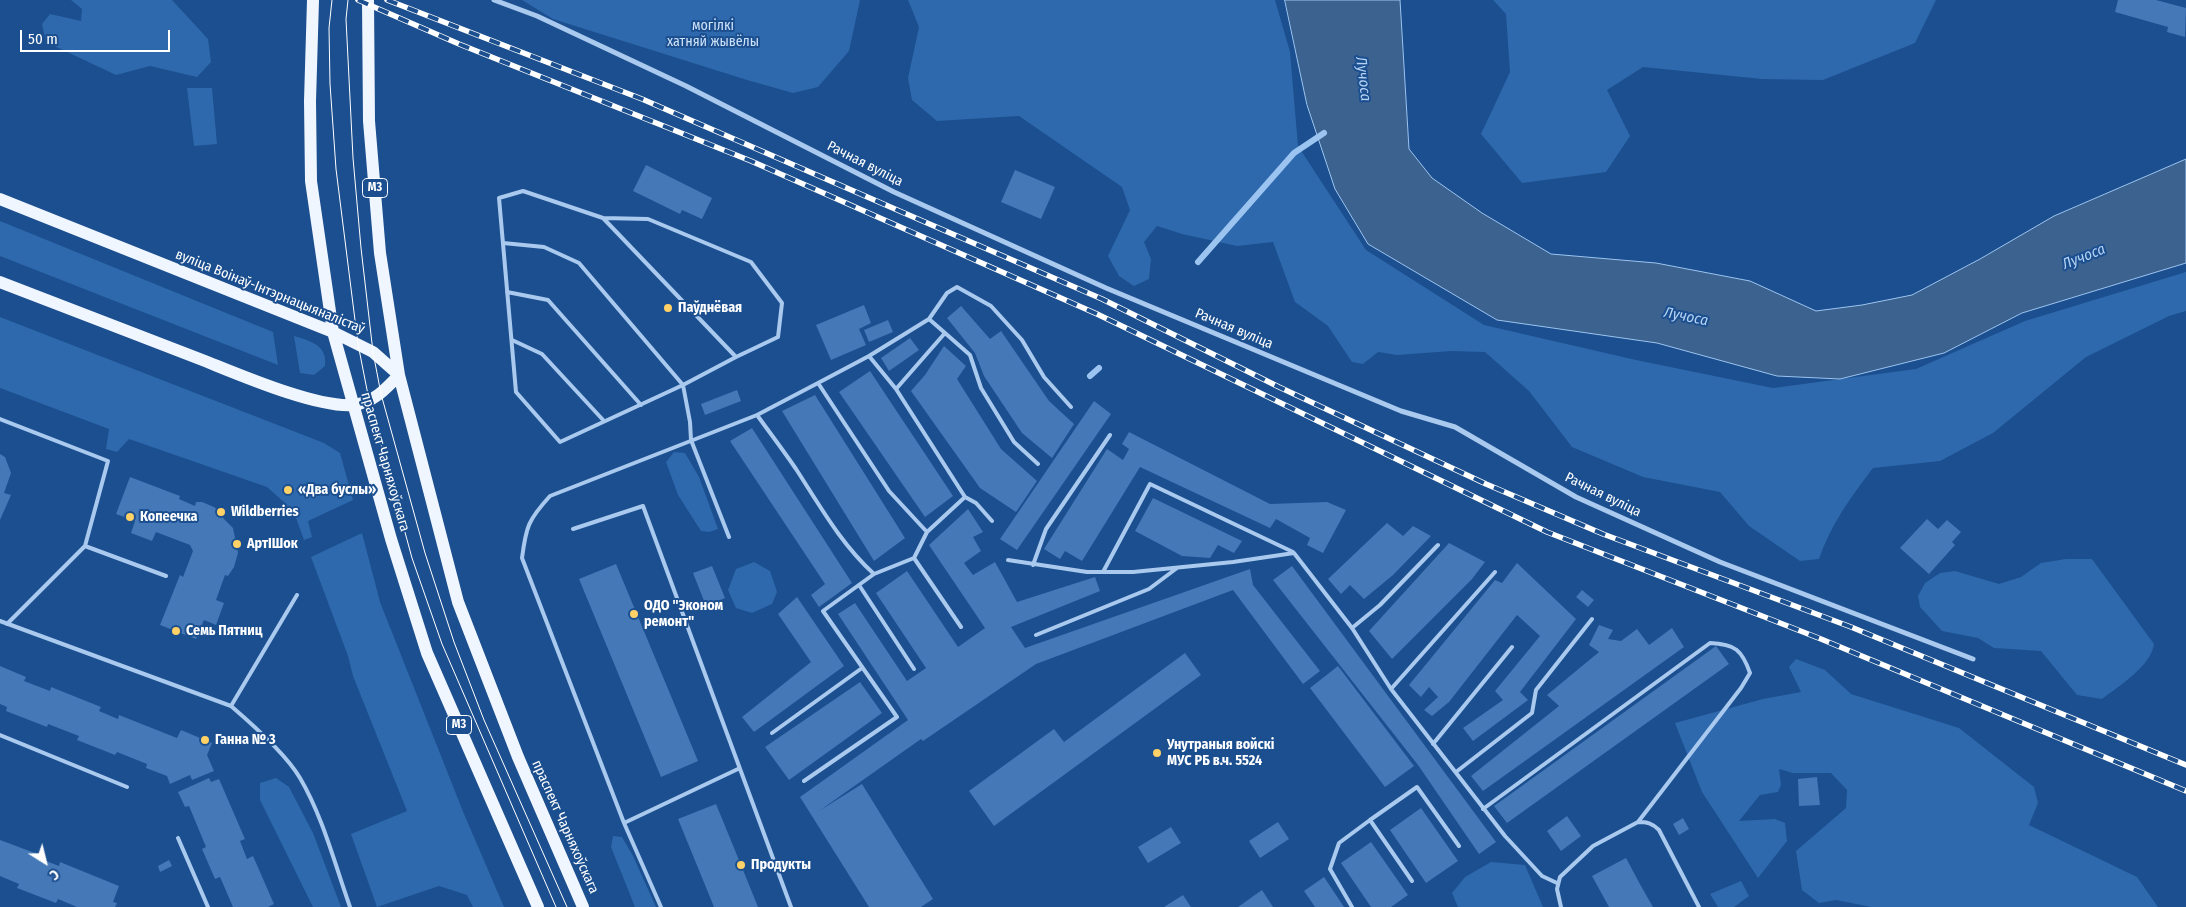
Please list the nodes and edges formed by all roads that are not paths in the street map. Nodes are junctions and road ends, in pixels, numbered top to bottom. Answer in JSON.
{"nodes":[{"id":1,"x":313,"y":0,"type":"edge"},
{"id":2,"x":368,"y":0,"type":"edge"},
{"id":3,"x":494,"y":0,"type":"edge"},
{"id":4,"x":0,"y":199,"type":"edge"},
{"id":5,"x":602,"y":218,"type":"junction"},
{"id":6,"x":503,"y":243,"type":"junction"},
{"id":7,"x":0,"y":282,"type":"edge"},
{"id":8,"x":507,"y":292,"type":"junction"},
{"id":9,"x":929,"y":319,"type":"junction"},
{"id":10,"x":333,"y":332,"type":"junction"},
{"id":11,"x":945,"y":333,"type":"junction"},
{"id":12,"x":511,"y":340,"type":"junction"},
{"id":13,"x":869,"y":356,"type":"junction"},
{"id":14,"x":736,"y":357,"type":"junction"},
{"id":15,"x":399,"y":375,"type":"junction"},
{"id":16,"x":818,"y":383,"type":"junction"},
{"id":17,"x":683,"y":385,"type":"junction"},
{"id":18,"x":896,"y":389,"type":"junction"},
{"id":19,"x":641,"y":404,"type":"junction"},
{"id":20,"x":354,"y":405,"type":"junction"},
{"id":21,"x":1071,"y":407,"type":"dead end"},
{"id":22,"x":757,"y":415,"type":"junction"},
{"id":23,"x":0,"y":419,"type":"edge"},
{"id":24,"x":604,"y":421,"type":"junction"},
{"id":25,"x":1110,"y":435,"type":"dead end"},
{"id":26,"x":691,"y":440,"type":"junction"},
{"id":27,"x":1038,"y":464,"type":"dead end"},
{"id":28,"x":965,"y":497,"type":"junction"},
{"id":29,"x":992,"y":520,"type":"dead end"},
{"id":30,"x":574,"y":529,"type":"dead end"},
{"id":31,"x":927,"y":532,"type":"junction"},
{"id":32,"x":729,"y":537,"type":"dead end"},
{"id":33,"x":1438,"y":545,"type":"dead end"},
{"id":34,"x":85,"y":546,"type":"junction"},
{"id":35,"x":1294,"y":552,"type":"junction"},
{"id":36,"x":914,"y":558,"type":"junction"},
{"id":37,"x":1008,"y":560,"type":"dead end"},
{"id":38,"x":1033,"y":565,"type":"junction"},
{"id":39,"x":1179,"y":567,"type":"junction"},
{"id":40,"x":1103,"y":572,"type":"junction"},
{"id":41,"x":1495,"y":572,"type":"dead end"},
{"id":42,"x":874,"y":574,"type":"junction"},
{"id":43,"x":166,"y":576,"type":"dead end"},
{"id":44,"x":859,"y":585,"type":"junction"},
{"id":45,"x":297,"y":596,"type":"dead end"},
{"id":46,"x":1592,"y":619,"type":"dead end"},
{"id":47,"x":0,"y":620,"type":"edge"},
{"id":48,"x":8,"y":624,"type":"junction"},
{"id":49,"x":961,"y":627,"type":"dead end"},
{"id":50,"x":1352,"y":628,"type":"junction"},
{"id":51,"x":1036,"y":636,"type":"dead end"},
{"id":52,"x":1512,"y":647,"type":"dead end"},
{"id":53,"x":1973,"y":659,"type":"dead end"},
{"id":54,"x":862,"y":668,"type":"junction"},
{"id":55,"x":914,"y":669,"type":"dead end"},
{"id":56,"x":1391,"y":689,"type":"junction"},
{"id":57,"x":231,"y":706,"type":"junction"},
{"id":58,"x":772,"y":733,"type":"dead end"},
{"id":59,"x":0,"y":735,"type":"edge"},
{"id":60,"x":1433,"y":744,"type":"junction"},
{"id":61,"x":738,"y":769,"type":"junction"},
{"id":62,"x":1456,"y":772,"type":"junction"},
{"id":63,"x":804,"y":781,"type":"dead end"},
{"id":64,"x":127,"y":787,"type":"dead end"},
{"id":65,"x":1484,"y":809,"type":"junction"},
{"id":66,"x":1370,"y":820,"type":"junction"},
{"id":67,"x":1638,"y":822,"type":"junction"},
{"id":68,"x":624,"y":823,"type":"junction"},
{"id":69,"x":178,"y":838,"type":"dead end"},
{"id":70,"x":1459,"y":846,"type":"dead end"},
{"id":71,"x":1412,"y":881,"type":"dead end"},
{"id":72,"x":1557,"y":882,"type":"junction"},
{"id":73,"x":208,"y":907,"type":"edge"},
{"id":74,"x":350,"y":907,"type":"edge"},
{"id":75,"x":538,"y":907,"type":"edge"},
{"id":76,"x":583,"y":907,"type":"edge"},
{"id":77,"x":661,"y":907,"type":"edge"},
{"id":78,"x":791,"y":907,"type":"edge"},
{"id":79,"x":1352,"y":907,"type":"edge"},
{"id":80,"x":1560,"y":907,"type":"edge"},
{"id":81,"x":1698,"y":907,"type":"edge"}],
"edges":[{"from":1,"to":10,"type":"main road","name":"праспект Чарняхоўскага","number":"М3"},
{"from":2,"to":15,"type":"main road","name":"праспект Чарняхоўскага","number":"М3"},
{"from":3,"to":53,"type":"street","name":"Рачная вуліца"},
{"from":4,"to":10,"type":"main road","name":"вуліца Воінаў-Інтэрнацыяналістаў"},
{"from":5,"to":6,"type":"lane"},
{"from":5,"to":14,"type":"lane"},
{"from":5,"to":14,"type":"lane"},
{"from":6,"to":8,"type":"lane"},
{"from":6,"to":17,"type":"lane"},
{"from":7,"to":20,"type":"main road"},
{"from":8,"to":12,"type":"lane"},
{"from":8,"to":19,"type":"lane"},
{"from":9,"to":11,"type":"lane"},
{"from":9,"to":13,"type":"lane"},
{"from":9,"to":21,"type":"lane"},
{"from":10,"to":15,"type":"main road","name":"вуліца Воінаў-Інтэрнацыяналістаў"},
{"from":10,"to":20,"type":"main road","name":"праспект Чарняхоўскага","number":"М3"},
{"from":11,"to":18,"type":"lane"},
{"from":11,"to":27,"type":"lane"},
{"from":12,"to":24,"type":"lane"},
{"from":12,"to":24,"type":"lane"},
{"from":13,"to":16,"type":"lane"},
{"from":13,"to":18,"type":"lane"},
{"from":14,"to":17,"type":"lane"},
{"from":15,"to":20,"type":"main road"},
{"from":15,"to":76,"type":"main road","name":"праспект Чарняхоўскага","number":"М3"},
{"from":16,"to":22,"type":"lane"},
{"from":16,"to":31,"type":"lane"},
{"from":17,"to":19,"type":"lane"},
{"from":17,"to":26,"type":"lane"},
{"from":18,"to":28,"type":"lane"},
{"from":19,"to":24,"type":"lane"},
{"from":20,"to":75,"type":"main road","name":"праспект Чарняхоўскага","number":"М3"},
{"from":22,"to":26,"type":"lane"},
{"from":22,"to":42,"type":"lane"},
{"from":23,"to":34,"type":"lane"},
{"from":25,"to":38,"type":"lane"},
{"from":26,"to":32,"type":"lane"},
{"from":26,"to":68,"type":"lane"},
{"from":28,"to":29,"type":"lane"},
{"from":28,"to":31,"type":"lane"},
{"from":30,"to":61,"type":"lane"},
{"from":31,"to":36,"type":"lane"},
{"from":33,"to":50,"type":"lane"},
{"from":34,"to":43,"type":"lane"},
{"from":34,"to":48,"type":"lane"},
{"from":35,"to":39,"type":"lane"},
{"from":35,"to":40,"type":"lane"},
{"from":35,"to":50,"type":"lane"},
{"from":36,"to":42,"type":"lane"},
{"from":36,"to":49,"type":"lane"},
{"from":37,"to":38,"type":"lane"},
{"from":38,"to":40,"type":"lane"},
{"from":39,"to":40,"type":"lane"},
{"from":39,"to":51,"type":"lane"},
{"from":41,"to":56,"type":"lane"},
{"from":42,"to":44,"type":"lane"},
{"from":44,"to":54,"type":"lane"},
{"from":44,"to":55,"type":"lane"},
{"from":45,"to":57,"type":"lane"},
{"from":46,"to":62,"type":"lane"},
{"from":47,"to":48,"type":"lane"},
{"from":48,"to":57,"type":"lane"},
{"from":50,"to":56,"type":"lane"},
{"from":52,"to":60,"type":"lane"},
{"from":54,"to":58,"type":"lane"},
{"from":54,"to":63,"type":"lane"},
{"from":56,"to":60,"type":"lane"},
{"from":57,"to":74,"type":"lane"},
{"from":59,"to":64,"type":"lane"},
{"from":60,"to":62,"type":"lane"},
{"from":61,"to":68,"type":"lane"},
{"from":61,"to":78,"type":"lane"},
{"from":62,"to":65,"type":"lane"},
{"from":65,"to":67,"type":"lane"},
{"from":65,"to":72,"type":"lane"},
{"from":66,"to":70,"type":"lane"},
{"from":66,"to":71,"type":"lane"},
{"from":66,"to":79,"type":"lane"},
{"from":67,"to":72,"type":"lane"},
{"from":67,"to":81,"type":"lane"},
{"from":68,"to":77,"type":"lane"},
{"from":69,"to":73,"type":"lane"},
{"from":72,"to":80,"type":"lane"}]}
